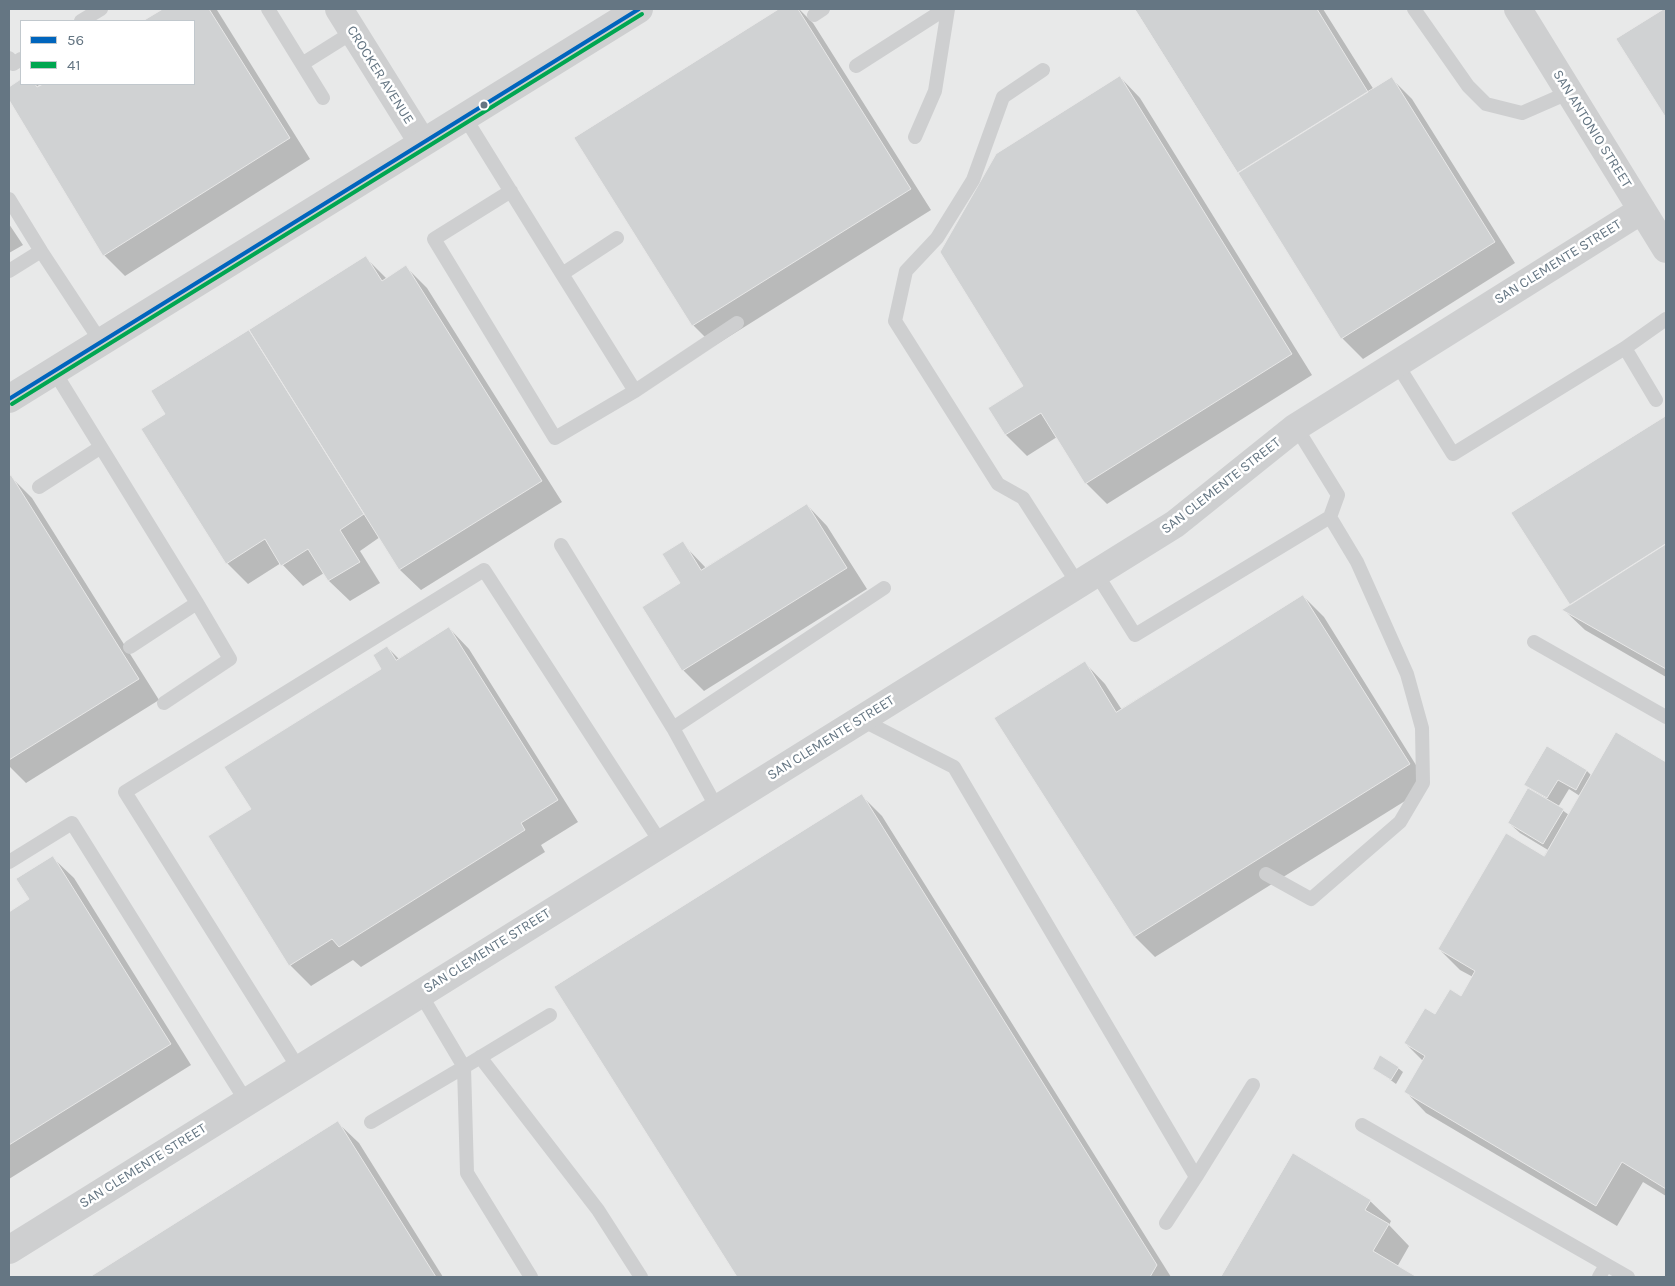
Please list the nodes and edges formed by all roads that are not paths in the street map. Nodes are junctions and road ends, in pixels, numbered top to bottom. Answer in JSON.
{"nodes":[{"id":1,"x":101,"y":9,"type":"edge"},
{"id":2,"x":268,"y":9,"type":"edge"},
{"id":3,"x":339,"y":9,"type":"edge"},
{"id":4,"x":639,"y":9,"type":"edge"},
{"id":5,"x":946,"y":9,"type":"edge"},
{"id":6,"x":1414,"y":9,"type":"edge"},
{"id":7,"x":1518,"y":9,"type":"edge"},
{"id":8,"x":83,"y":20,"type":"edge"},
{"id":9,"x":353,"y":32,"type":"junction"},
{"id":10,"x":9,"y":58,"type":"edge"},
{"id":11,"x":20,"y":59,"type":"edge"},
{"id":12,"x":302,"y":64,"type":"junction"},
{"id":13,"x":856,"y":66,"type":"dead end"},
{"id":14,"x":1043,"y":70,"type":"dead end"},
{"id":15,"x":1570,"y":92,"type":"junction"},
{"id":16,"x":323,"y":98,"type":"dead end"},
{"id":17,"x":464,"y":116,"type":"junction"},
{"id":18,"x":915,"y":137,"type":"dead end"},
{"id":19,"x":422,"y":142,"type":"junction"},
{"id":20,"x":511,"y":191,"type":"junction"},
{"id":21,"x":9,"y":199,"type":"edge"},
{"id":22,"x":1642,"y":210,"type":"junction"},
{"id":23,"x":617,"y":238,"type":"dead end"},
{"id":24,"x":1666,"y":249,"type":"edge"},
{"id":25,"x":41,"y":251,"type":"junction"},
{"id":26,"x":9,"y":271,"type":"edge"},
{"id":27,"x":562,"y":274,"type":"junction"},
{"id":28,"x":1666,"y":318,"type":"edge"},
{"id":29,"x":737,"y":323,"type":"dead end"},
{"id":30,"x":101,"y":342,"type":"junction"},
{"id":31,"x":1625,"y":348,"type":"junction"},
{"id":32,"x":1397,"y":364,"type":"junction"},
{"id":33,"x":54,"y":371,"type":"junction"},
{"id":34,"x":635,"y":391,"type":"junction"},
{"id":35,"x":9,"y":399,"type":"edge"},
{"id":36,"x":1656,"y":400,"type":"dead end"},
{"id":37,"x":1296,"y":427,"type":"junction"},
{"id":38,"x":101,"y":447,"type":"junction"},
{"id":39,"x":39,"y":487,"type":"dead end"},
{"id":40,"x":1330,"y":517,"type":"junction"},
{"id":41,"x":561,"y":545,"type":"dead end"},
{"id":42,"x":1087,"y":578,"type":"junction"},
{"id":43,"x":884,"y":588,"type":"dead end"},
{"id":44,"x":197,"y":603,"type":"junction"},
{"id":45,"x":1534,"y":642,"type":"dead end"},
{"id":46,"x":130,"y":647,"type":"dead end"},
{"id":47,"x":164,"y":703,"type":"dead end"},
{"id":48,"x":1666,"y":717,"type":"edge"},
{"id":49,"x":860,"y":719,"type":"junction"},
{"id":50,"x":673,"y":728,"type":"junction"},
{"id":51,"x":717,"y":808,"type":"junction"},
{"id":52,"x":661,"y":843,"type":"junction"},
{"id":53,"x":9,"y":862,"type":"edge"},
{"id":54,"x":1266,"y":874,"type":"dead end"},
{"id":55,"x":420,"y":993,"type":"junction"},
{"id":56,"x":550,"y":1014,"type":"dead end"},
{"id":57,"x":480,"y":1057,"type":"junction"},
{"id":58,"x":464,"y":1067,"type":"junction"},
{"id":59,"x":299,"y":1069,"type":"junction"},
{"id":60,"x":1253,"y":1085,"type":"dead end"},
{"id":61,"x":246,"y":1101,"type":"junction"},
{"id":62,"x":371,"y":1122,"type":"dead end"},
{"id":63,"x":1362,"y":1125,"type":"dead end"},
{"id":64,"x":1196,"y":1176,"type":"junction"},
{"id":65,"x":1166,"y":1223,"type":"dead end"},
{"id":66,"x":9,"y":1250,"type":"edge"},
{"id":67,"x":1603,"y":1271,"type":"edge"},
{"id":68,"x":531,"y":1277,"type":"edge"},
{"id":69,"x":641,"y":1277,"type":"edge"},
{"id":70,"x":1628,"y":1277,"type":"edge"}],
"edges":[{"from":1,"to":8,"type":"lane"},
{"from":2,"to":12,"type":"lane"},
{"from":3,"to":9,"type":"street","name":"CROCKER AVENUE"},
{"from":4,"to":17,"type":"street"},
{"from":5,"to":13,"type":"lane"},
{"from":5,"to":18,"type":"lane"},
{"from":6,"to":15,"type":"lane"},
{"from":7,"to":15,"type":"street","name":"SAN ANTONIO STREET"},
{"from":9,"to":12,"type":"lane"},
{"from":9,"to":19,"type":"street","name":"CROCKER AVENUE"},
{"from":10,"to":11,"type":"lane"},
{"from":12,"to":16,"type":"lane"},
{"from":14,"to":42,"type":"lane"},
{"from":15,"to":22,"type":"street","name":"SAN ANTONIO STREET"},
{"from":17,"to":19,"type":"street"},
{"from":17,"to":20,"type":"lane"},
{"from":19,"to":30,"type":"street"},
{"from":20,"to":27,"type":"lane"},
{"from":20,"to":34,"type":"lane"},
{"from":21,"to":25,"type":"lane"},
{"from":22,"to":24,"type":"street","name":"SAN ANTONIO STREET"},
{"from":22,"to":32,"type":"street","name":"SAN CLEMENTE STREET"},
{"from":23,"to":27,"type":"lane"},
{"from":25,"to":26,"type":"lane"},
{"from":25,"to":30,"type":"lane"},
{"from":27,"to":34,"type":"lane"},
{"from":28,"to":31,"type":"lane"},
{"from":29,"to":34,"type":"lane"},
{"from":30,"to":33,"type":"street"},
{"from":31,"to":32,"type":"lane"},
{"from":31,"to":36,"type":"lane"},
{"from":32,"to":37,"type":"street","name":"SAN CLEMENTE STREET"},
{"from":33,"to":35,"type":"street"},
{"from":33,"to":38,"type":"lane"},
{"from":37,"to":40,"type":"lane"},
{"from":37,"to":42,"type":"street","name":"SAN CLEMENTE STREET"},
{"from":38,"to":39,"type":"lane"},
{"from":38,"to":44,"type":"lane"},
{"from":40,"to":42,"type":"lane"},
{"from":40,"to":54,"type":"lane"},
{"from":41,"to":50,"type":"lane"},
{"from":42,"to":49,"type":"street","name":"SAN CLEMENTE STREET"},
{"from":43,"to":50,"type":"lane"},
{"from":44,"to":46,"type":"lane"},
{"from":44,"to":47,"type":"lane"},
{"from":45,"to":48,"type":"lane"},
{"from":49,"to":51,"type":"street","name":"SAN CLEMENTE STREET"},
{"from":49,"to":64,"type":"lane"},
{"from":50,"to":51,"type":"lane"},
{"from":51,"to":52,"type":"street","name":"SAN CLEMENTE STREET"},
{"from":52,"to":55,"type":"street","name":"SAN CLEMENTE STREET"},
{"from":52,"to":59,"type":"lane"},
{"from":53,"to":61,"type":"lane"},
{"from":55,"to":58,"type":"lane"},
{"from":55,"to":59,"type":"street","name":"SAN CLEMENTE STREET"},
{"from":56,"to":57,"type":"lane"},
{"from":57,"to":58,"type":"lane"},
{"from":57,"to":69,"type":"lane"},
{"from":58,"to":62,"type":"lane"},
{"from":58,"to":68,"type":"lane"},
{"from":59,"to":61,"type":"street","name":"SAN CLEMENTE STREET"},
{"from":60,"to":64,"type":"lane"},
{"from":61,"to":66,"type":"street","name":"SAN CLEMENTE STREET"},
{"from":63,"to":67,"type":"lane"},
{"from":64,"to":65,"type":"lane"},
{"from":67,"to":70,"type":"lane"}]}
